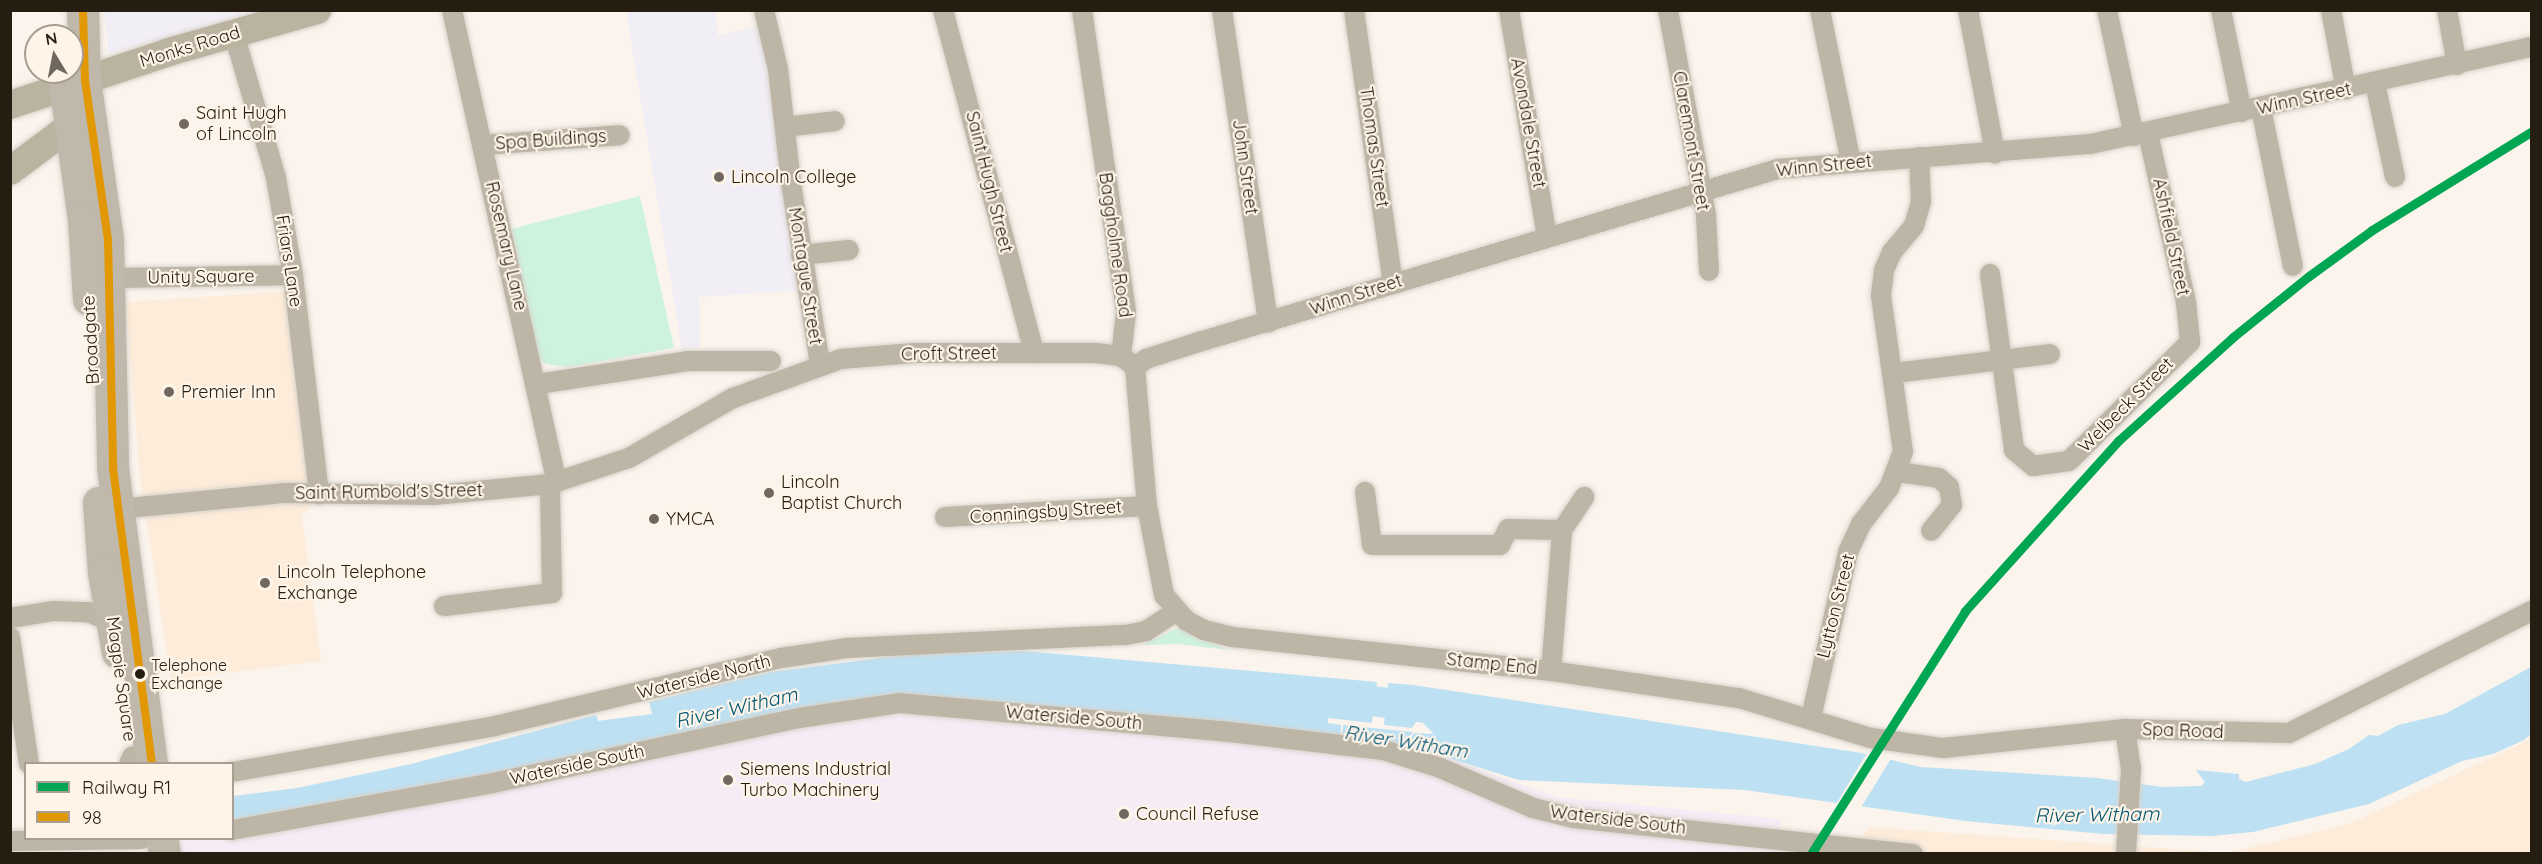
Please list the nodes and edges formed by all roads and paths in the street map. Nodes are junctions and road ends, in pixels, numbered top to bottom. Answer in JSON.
{"nodes":[{"id":1,"x":317,"y":10,"type":"edge"},
{"id":2,"x":452,"y":10,"type":"edge"},
{"id":3,"x":764,"y":10,"type":"edge"},
{"id":4,"x":943,"y":10,"type":"edge"},
{"id":5,"x":1082,"y":10,"type":"edge"},
{"id":6,"x":1222,"y":10,"type":"edge"},
{"id":7,"x":1354,"y":10,"type":"edge"},
{"id":8,"x":1509,"y":10,"type":"edge"},
{"id":9,"x":1668,"y":10,"type":"edge"},
{"id":10,"x":1820,"y":10,"type":"edge"},
{"id":11,"x":1968,"y":10,"type":"edge"},
{"id":12,"x":2107,"y":10,"type":"edge"},
{"id":13,"x":2221,"y":10,"type":"edge"},
{"id":14,"x":2331,"y":10,"type":"edge"},
{"id":15,"x":2446,"y":10,"type":"edge"},
{"id":16,"x":234,"y":34,"type":"junction"},
{"id":17,"x":2532,"y":47,"type":"edge"},
{"id":18,"x":2457,"y":65,"type":"junction"},
{"id":19,"x":84,"y":75,"type":"edge"},
{"id":20,"x":2375,"y":83,"type":"junction"},
{"id":21,"x":59,"y":84,"type":"edge"},
{"id":22,"x":72,"y":84,"type":"edge"},
{"id":23,"x":2346,"y":90,"type":"junction"},
{"id":24,"x":10,"y":105,"type":"edge"},
{"id":25,"x":2251,"y":110,"type":"junction"},
{"id":26,"x":835,"y":121,"type":"dead end"},
{"id":27,"x":80,"y":124,"type":"junction"},
{"id":28,"x":785,"y":127,"type":"junction"},
{"id":29,"x":620,"y":135,"type":"dead end"},
{"id":30,"x":2141,"y":135,"type":"junction"},
{"id":31,"x":483,"y":145,"type":"junction"},
{"id":32,"x":1995,"y":153,"type":"junction"},
{"id":33,"x":1919,"y":158,"type":"junction"},
{"id":34,"x":1851,"y":162,"type":"junction"},
{"id":35,"x":10,"y":171,"type":"edge"},
{"id":36,"x":2395,"y":177,"type":"dead end"},
{"id":37,"x":1701,"y":192,"type":"junction"},
{"id":38,"x":1547,"y":236,"type":"junction"},
{"id":39,"x":849,"y":250,"type":"dead end"},
{"id":40,"x":801,"y":255,"type":"junction"},
{"id":41,"x":2293,"y":266,"type":"dead end"},
{"id":42,"x":1709,"y":272,"type":"dead end"},
{"id":43,"x":1990,"y":274,"type":"dead end"},
{"id":44,"x":293,"y":275,"type":"junction"},
{"id":45,"x":109,"y":278,"type":"junction"},
{"id":46,"x":1394,"y":284,"type":"junction"},
{"id":47,"x":1268,"y":323,"type":"junction"},
{"id":48,"x":2190,"y":342,"type":"joint"},
{"id":49,"x":1034,"y":353,"type":"junction"},
{"id":50,"x":2050,"y":354,"type":"dead end"},
{"id":51,"x":2001,"y":359,"type":"junction"},
{"id":52,"x":1128,"y":361,"type":"junction"},
{"id":53,"x":820,"y":365,"type":"junction"},
{"id":54,"x":776,"y":370,"type":"junction"},
{"id":55,"x":1894,"y":373,"type":"junction"},
{"id":56,"x":538,"y":384,"type":"junction"},
{"id":57,"x":1898,"y":472,"type":"junction"},
{"id":58,"x":554,"y":483,"type":"junction"},
{"id":59,"x":1365,"y":492,"type":"dead end"},
{"id":60,"x":319,"y":494,"type":"junction"},
{"id":61,"x":1584,"y":497,"type":"dead end"},
{"id":62,"x":1147,"y":506,"type":"junction"},
{"id":63,"x":118,"y":509,"type":"junction"},
{"id":64,"x":945,"y":517,"type":"dead end"},
{"id":65,"x":1562,"y":530,"type":"junction"},
{"id":66,"x":1931,"y":531,"type":"dead end"},
{"id":67,"x":114,"y":595,"type":"junction"},
{"id":68,"x":444,"y":606,"type":"dead end"},
{"id":69,"x":54,"y":611,"type":"junction"},
{"id":70,"x":2532,"y":611,"type":"edge"},
{"id":71,"x":1175,"y":612,"type":"junction"},
{"id":72,"x":10,"y":618,"type":"edge"},
{"id":73,"x":10,"y":637,"type":"edge"},
{"id":74,"x":1551,"y":671,"type":"junction"},
{"id":75,"x":1811,"y":718,"type":"junction"},
{"id":76,"x":2125,"y":729,"type":"junction"},
{"id":77,"x":29,"y":762,"type":"edge"},
{"id":78,"x":136,"y":762,"type":"edge"},
{"id":79,"x":234,"y":772,"type":"edge"},
{"id":80,"x":234,"y":830,"type":"edge"},
{"id":81,"x":76,"y":840,"type":"edge"},
{"id":82,"x":10,"y":841,"type":"edge"},
{"id":83,"x":1913,"y":854,"type":"edge"},
{"id":84,"x":2126,"y":854,"type":"edge"}],
"edges":[{"from":1,"to":16,"type":"main road","name":"Monks Road"},
{"from":2,"to":31,"type":"street","name":"Rosemary Lane"},
{"from":3,"to":28,"type":"street","name":"Montague Street"},
{"from":4,"to":49,"type":"street","name":"Saint Hugh Street"},
{"from":5,"to":52,"type":"street","name":"Baggholme Road"},
{"from":6,"to":47,"type":"street","name":"John Street"},
{"from":7,"to":46,"type":"street","name":"Thomas Street"},
{"from":8,"to":38,"type":"street","name":"Avondale Street"},
{"from":9,"to":37,"type":"street","name":"Claremont Street"},
{"from":10,"to":34,"type":"street"},
{"from":11,"to":32,"type":"street"},
{"from":12,"to":30,"type":"street","name":"Ashfield Street"},
{"from":13,"to":25,"type":"street"},
{"from":14,"to":23,"type":"street"},
{"from":15,"to":18,"type":"street"},
{"from":16,"to":19,"type":"main road","name":"Monks Road"},
{"from":16,"to":44,"type":"street","name":"Friars Lane"},
{"from":17,"to":18,"type":"street","name":"Winn Street"},
{"from":18,"to":20,"type":"street","name":"Winn Street"},
{"from":20,"to":23,"type":"street","name":"Winn Street"},
{"from":20,"to":36,"type":"street"},
{"from":21,"to":24,"type":"main road","name":"Monks Road"},
{"from":22,"to":27,"type":"main road","name":"Broadgate"},
{"from":23,"to":25,"type":"street","name":"Winn Street"},
{"from":25,"to":30,"type":"street","name":"Winn Street"},
{"from":25,"to":41,"type":"street"},
{"from":26,"to":28,"type":"street"},
{"from":27,"to":35,"type":"main road"},
{"from":27,"to":45,"type":"main road","name":"Broadgate"},
{"from":27,"to":67,"type":"main road","name":"Broadgate"},
{"from":28,"to":40,"type":"street","name":"Montague Street"},
{"from":29,"to":31,"type":"street","name":"Spa Buildings"},
{"from":30,"to":32,"type":"street","name":"Winn Street"},
{"from":30,"to":48,"type":"street","name":"Ashfield Street"},
{"from":31,"to":56,"type":"street","name":"Rosemary Lane"},
{"from":32,"to":33,"type":"street","name":"Winn Street"},
{"from":33,"to":34,"type":"street","name":"Winn Street"},
{"from":33,"to":55,"type":"street","name":"Lytton Street"},
{"from":34,"to":37,"type":"street","name":"Winn Street"},
{"from":37,"to":38,"type":"street","name":"Winn Street"},
{"from":37,"to":42,"type":"street","name":"Claremont Street"},
{"from":38,"to":46,"type":"street","name":"Winn Street"},
{"from":39,"to":40,"type":"street"},
{"from":40,"to":53,"type":"street","name":"Montague Street"},
{"from":43,"to":51,"type":"street","name":"Welbeck Street"},
{"from":44,"to":45,"type":"street","name":"Unity Square"},
{"from":44,"to":60,"type":"street","name":"Friars Lane"},
{"from":45,"to":63,"type":"main road","name":"Broadgate"},
{"from":46,"to":47,"type":"street","name":"Winn Street"},
{"from":47,"to":52,"type":"street","name":"Winn Street"},
{"from":48,"to":51,"type":"street","name":"Welbeck Street"},
{"from":49,"to":52,"type":"street","name":"Croft Street"},
{"from":49,"to":53,"type":"street","name":"Croft Street"},
{"from":50,"to":51,"type":"street"},
{"from":51,"to":55,"type":"street"},
{"from":52,"to":62,"type":"street","name":"Baggholme Road"},
{"from":53,"to":54,"type":"street","name":"Croft Street"},
{"from":54,"to":56,"type":"street","name":"Croft Street"},
{"from":54,"to":58,"type":"street","name":"Saint Rumbold's Street"},
{"from":55,"to":57,"type":"street","name":"Lytton Street"},
{"from":56,"to":58,"type":"street","name":"Rosemary Lane"},
{"from":57,"to":66,"type":"street"},
{"from":57,"to":75,"type":"street","name":"Lytton Street"},
{"from":58,"to":60,"type":"street","name":"Saint Rumbold's Street"},
{"from":58,"to":68,"type":"street","name":"Rosemary Lane"},
{"from":59,"to":65,"type":"street"},
{"from":60,"to":63,"type":"street","name":"Saint Rumbold's Street"},
{"from":61,"to":65,"type":"street"},
{"from":62,"to":64,"type":"street","name":"Conningsby Street"},
{"from":62,"to":71,"type":"street","name":"Baggholme Road"},
{"from":63,"to":67,"type":"main road","name":"Broadgate"},
{"from":65,"to":74,"type":"street"},
{"from":67,"to":69,"type":"street"},
{"from":67,"to":69,"type":"street"},
{"from":67,"to":78,"type":"main road","name":"Magpie Square"},
{"from":69,"to":72,"type":"street"},
{"from":70,"to":76,"type":"street","name":"Spa Road"},
{"from":71,"to":74,"type":"street","name":"Stamp End"},
{"from":71,"to":79,"type":"street","name":"Waterside North"},
{"from":73,"to":77,"type":"street"},
{"from":74,"to":75,"type":"street","name":"Stamp End"},
{"from":75,"to":76,"type":"street","name":"Spa Road"},
{"from":76,"to":84,"type":"street"},
{"from":80,"to":83,"type":"street","name":"Waterside South"},
{"from":81,"to":82,"type":"street"}]}
